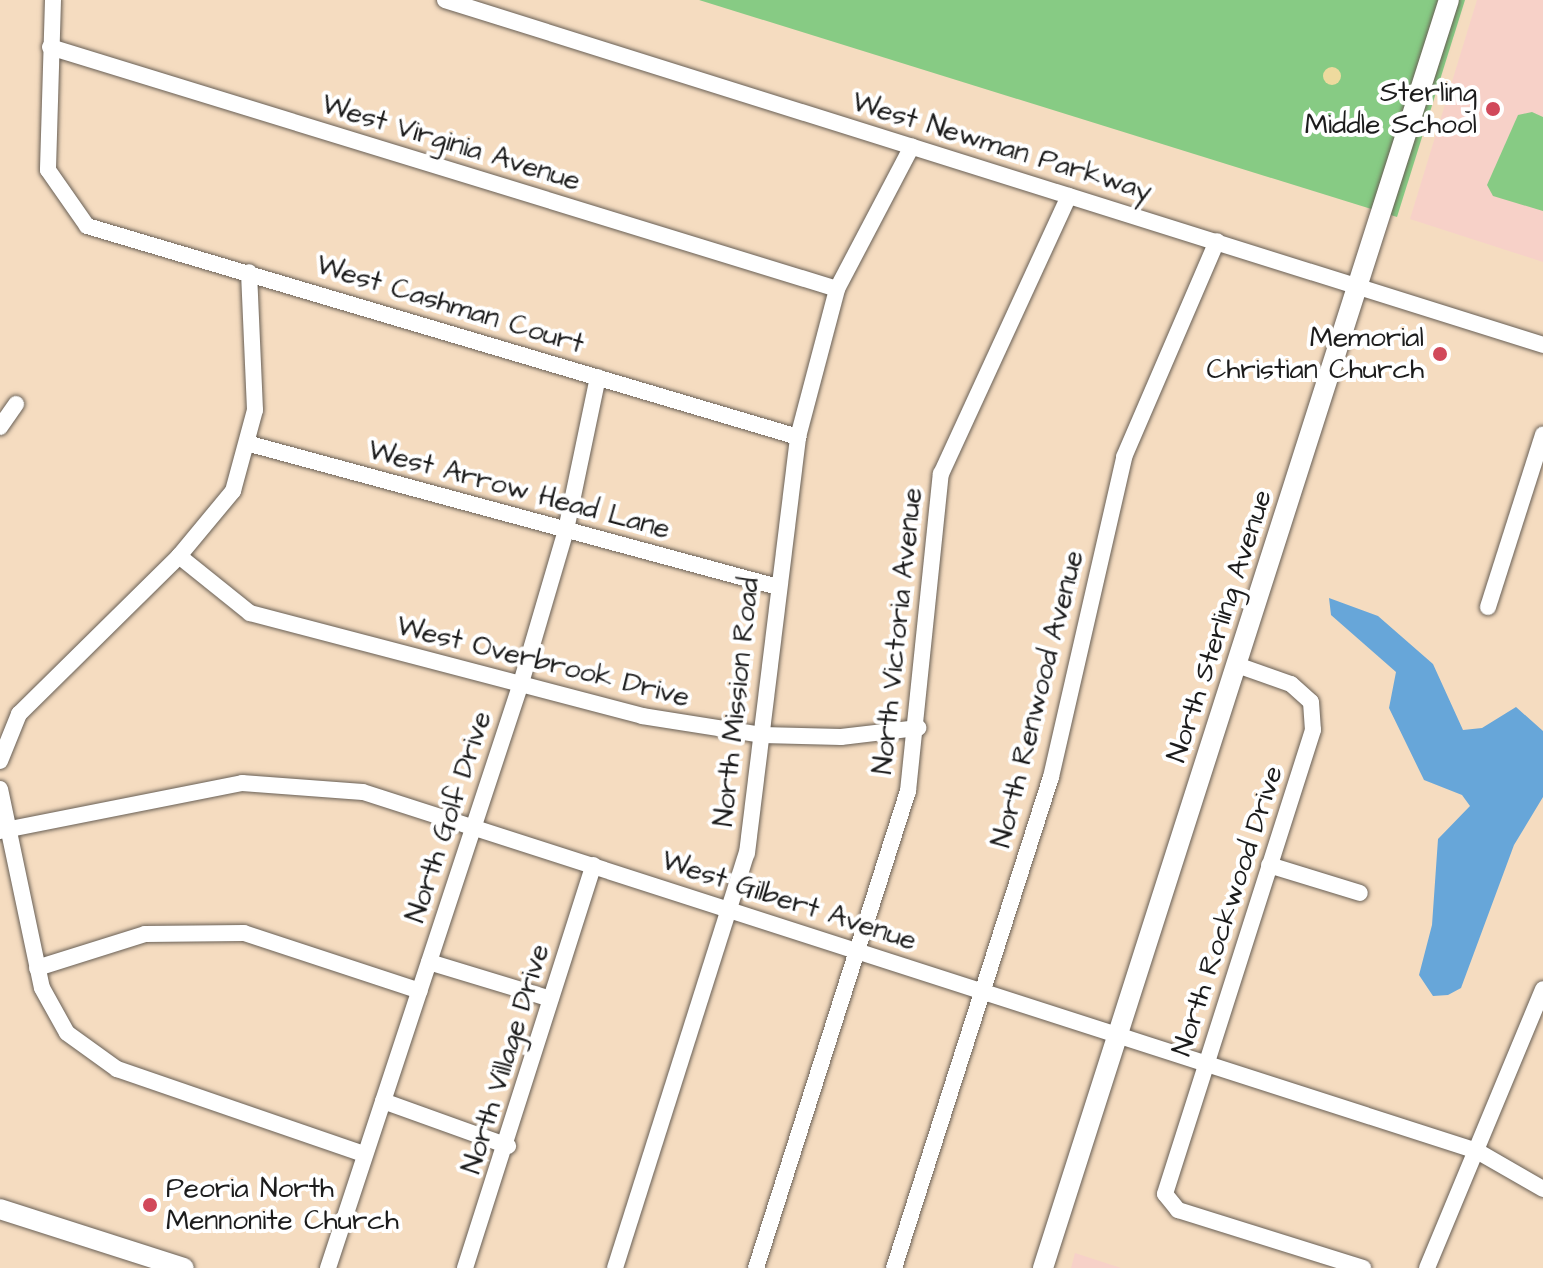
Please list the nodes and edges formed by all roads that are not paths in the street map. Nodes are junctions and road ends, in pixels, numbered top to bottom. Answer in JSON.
{"nodes":[{"id":1,"x":53,"y":0,"type":"edge"},
{"id":2,"x":445,"y":0,"type":"edge"},
{"id":3,"x":1449,"y":0,"type":"edge"},
{"id":4,"x":50,"y":47,"type":"junction"},
{"id":5,"x":912,"y":146,"type":"junction"},
{"id":6,"x":1069,"y":196,"type":"junction"},
{"id":7,"x":1217,"y":241,"type":"junction"},
{"id":8,"x":249,"y":272,"type":"junction"},
{"id":9,"x":1359,"y":284,"type":"junction"},
{"id":10,"x":837,"y":289,"type":"junction"},
{"id":11,"x":1543,"y":345,"type":"edge"},
{"id":12,"x":598,"y":377,"type":"junction"},
{"id":13,"x":16,"y":404,"type":"dead end"},
{"id":14,"x":0,"y":427,"type":"edge"},
{"id":15,"x":1543,"y":435,"type":"edge"},
{"id":16,"x":798,"y":437,"type":"junction"},
{"id":17,"x":250,"y":444,"type":"junction"},
{"id":18,"x":566,"y":530,"type":"junction"},
{"id":19,"x":179,"y":556,"type":"junction"},
{"id":20,"x":774,"y":586,"type":"junction"},
{"id":21,"x":1488,"y":607,"type":"dead end"},
{"id":22,"x":1237,"y":665,"type":"junction"},
{"id":23,"x":521,"y":683,"type":"junction"},
{"id":24,"x":918,"y":728,"type":"junction"},
{"id":25,"x":762,"y":735,"type":"junction"},
{"id":26,"x":0,"y":761,"type":"edge"},
{"id":27,"x":0,"y":789,"type":"edge"},
{"id":28,"x":471,"y":826,"type":"junction"},
{"id":29,"x":2,"y":830,"type":"edge"},
{"id":30,"x":594,"y":865,"type":"junction"},
{"id":31,"x":1269,"y":865,"type":"junction"},
{"id":32,"x":1360,"y":893,"type":"dead end"},
{"id":33,"x":730,"y":908,"type":"junction"},
{"id":34,"x":856,"y":951,"type":"junction"},
{"id":35,"x":429,"y":962,"type":"junction"},
{"id":36,"x":37,"y":968,"type":"junction"},
{"id":37,"x":1543,"y":989,"type":"edge"},
{"id":38,"x":420,"y":991,"type":"junction"},
{"id":39,"x":984,"y":991,"type":"junction"},
{"id":40,"x":551,"y":999,"type":"junction"},
{"id":41,"x":1537,"y":1021,"type":"edge"},
{"id":42,"x":1117,"y":1035,"type":"junction"},
{"id":43,"x":1207,"y":1064,"type":"junction"},
{"id":44,"x":383,"y":1101,"type":"junction"},
{"id":45,"x":508,"y":1146,"type":"junction"},
{"id":46,"x":1477,"y":1151,"type":"junction"},
{"id":47,"x":364,"y":1154,"type":"junction"},
{"id":48,"x":1543,"y":1189,"type":"edge"},
{"id":49,"x":0,"y":1209,"type":"edge"},
{"id":50,"x":184,"y":1268,"type":"edge"},
{"id":51,"x":328,"y":1268,"type":"edge"},
{"id":52,"x":465,"y":1268,"type":"edge"},
{"id":53,"x":615,"y":1268,"type":"edge"},
{"id":54,"x":756,"y":1268,"type":"edge"},
{"id":55,"x":894,"y":1268,"type":"edge"},
{"id":56,"x":1043,"y":1268,"type":"edge"},
{"id":57,"x":1363,"y":1268,"type":"edge"},
{"id":58,"x":1427,"y":1268,"type":"edge"}],
"edges":[{"from":1,"to":4,"type":"street"},
{"from":2,"to":5,"type":"street","name":"West Newman Parkway"},
{"from":3,"to":9,"type":"main road","name":"North Sterling Avenue"},
{"from":4,"to":8,"type":"street","name":"West Cashman Court"},
{"from":4,"to":10,"type":"street","name":"West Virginia Avenue"},
{"from":5,"to":6,"type":"street","name":"West Newman Parkway"},
{"from":5,"to":10,"type":"street","name":"North Mission Road"},
{"from":6,"to":7,"type":"street","name":"West Newman Parkway"},
{"from":6,"to":24,"type":"street","name":"North Victoria Avenue"},
{"from":7,"to":9,"type":"street","name":"West Newman Parkway"},
{"from":7,"to":39,"type":"street","name":"North Renwood Avenue"},
{"from":8,"to":12,"type":"street","name":"West Cashman Court"},
{"from":8,"to":17,"type":"street"},
{"from":9,"to":11,"type":"street","name":"West Newman Parkway"},
{"from":9,"to":22,"type":"main road","name":"North Sterling Avenue"},
{"from":10,"to":16,"type":"street","name":"North Mission Road"},
{"from":12,"to":16,"type":"street","name":"West Cashman Court"},
{"from":12,"to":18,"type":"street","name":"North Golf Drive"},
{"from":13,"to":14,"type":"street"},
{"from":15,"to":21,"type":"street"},
{"from":16,"to":20,"type":"street","name":"North Mission Road"},
{"from":17,"to":18,"type":"street","name":"West Arrow Head Lane"},
{"from":17,"to":19,"type":"street"},
{"from":18,"to":20,"type":"street","name":"West Arrow Head Lane"},
{"from":18,"to":23,"type":"street","name":"North Golf Drive"},
{"from":19,"to":23,"type":"street","name":"West Overbrook Drive"},
{"from":19,"to":26,"type":"street"},
{"from":20,"to":25,"type":"street","name":"North Mission Road"},
{"from":22,"to":31,"type":"street","name":"North Rockwood Drive"},
{"from":22,"to":42,"type":"main road","name":"North Sterling Avenue"},
{"from":23,"to":25,"type":"street","name":"West Overbrook Drive"},
{"from":23,"to":28,"type":"street","name":"North Golf Drive"},
{"from":24,"to":25,"type":"street","name":"West Overbrook Drive"},
{"from":24,"to":34,"type":"street","name":"North Victoria Avenue"},
{"from":25,"to":33,"type":"street","name":"North Mission Road"},
{"from":27,"to":29,"type":"street"},
{"from":28,"to":29,"type":"street","name":"West Gilbert Avenue"},
{"from":28,"to":30,"type":"street","name":"West Gilbert Avenue"},
{"from":28,"to":35,"type":"street","name":"North Golf Drive"},
{"from":29,"to":36,"type":"street"},
{"from":30,"to":33,"type":"street","name":"West Gilbert Avenue"},
{"from":30,"to":40,"type":"street","name":"North Village Drive"},
{"from":31,"to":32,"type":"street"},
{"from":31,"to":43,"type":"street","name":"North Rockwood Drive"},
{"from":33,"to":34,"type":"street","name":"West Gilbert Avenue"},
{"from":33,"to":53,"type":"street","name":"North Mission Road"},
{"from":34,"to":39,"type":"street","name":"West Gilbert Avenue"},
{"from":34,"to":54,"type":"street","name":"North Victoria Avenue"},
{"from":35,"to":38,"type":"street","name":"North Golf Drive"},
{"from":35,"to":40,"type":"street"},
{"from":36,"to":38,"type":"street"},
{"from":36,"to":47,"type":"street"},
{"from":37,"to":41,"type":"street"},
{"from":38,"to":44,"type":"street","name":"North Golf Drive"},
{"from":39,"to":42,"type":"street","name":"West Gilbert Avenue"},
{"from":39,"to":55,"type":"street","name":"North Renwood Avenue"},
{"from":40,"to":45,"type":"street","name":"North Village Drive"},
{"from":41,"to":46,"type":"street"},
{"from":42,"to":43,"type":"street","name":"West Gilbert Avenue"},
{"from":42,"to":56,"type":"main road","name":"North Sterling Avenue"},
{"from":43,"to":46,"type":"street","name":"West Gilbert Avenue"},
{"from":43,"to":57,"type":"street","name":"North Rockwood Drive"},
{"from":44,"to":45,"type":"street"},
{"from":44,"to":47,"type":"street","name":"North Golf Drive"},
{"from":45,"to":52,"type":"street","name":"North Village Drive"},
{"from":46,"to":48,"type":"street","name":"West Gilbert Avenue"},
{"from":46,"to":58,"type":"street"},
{"from":47,"to":51,"type":"street","name":"North Golf Drive"},
{"from":49,"to":50,"type":"main road"}]}
